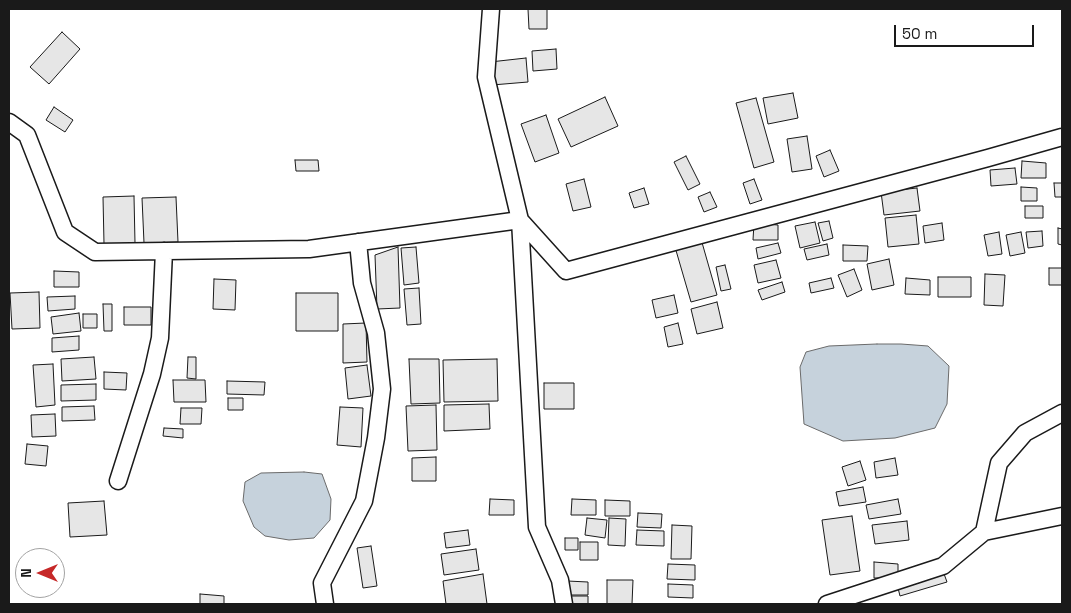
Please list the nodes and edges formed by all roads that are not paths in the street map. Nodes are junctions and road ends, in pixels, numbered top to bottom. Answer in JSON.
{"nodes":[{"id":1,"x":492,"y":9,"type":"edge"},
{"id":2,"x":9,"y":122,"type":"edge"},
{"id":3,"x":1062,"y":136,"type":"edge"},
{"id":4,"x":520,"y":220,"type":"junction"},
{"id":5,"x":358,"y":242,"type":"junction"},
{"id":6,"x":164,"y":251,"type":"junction"},
{"id":7,"x":1062,"y":413,"type":"edge"},
{"id":8,"x":118,"y":481,"type":"dead end"},
{"id":9,"x":1062,"y":516,"type":"edge"},
{"id":10,"x":984,"y":532,"type":"junction"},
{"id":11,"x":325,"y":604,"type":"edge"},
{"id":12,"x":564,"y":604,"type":"edge"},
{"id":13,"x":827,"y":604,"type":"edge"}],
"edges":[{"from":1,"to":4,"type":"street"},
{"from":2,"to":6,"type":"street"},
{"from":3,"to":4,"type":"street"},
{"from":4,"to":5,"type":"street"},
{"from":4,"to":12,"type":"street"},
{"from":5,"to":6,"type":"street"},
{"from":5,"to":11,"type":"street"},
{"from":6,"to":8,"type":"street"},
{"from":7,"to":10,"type":"street"},
{"from":9,"to":10,"type":"street"},
{"from":10,"to":13,"type":"street"}]}
